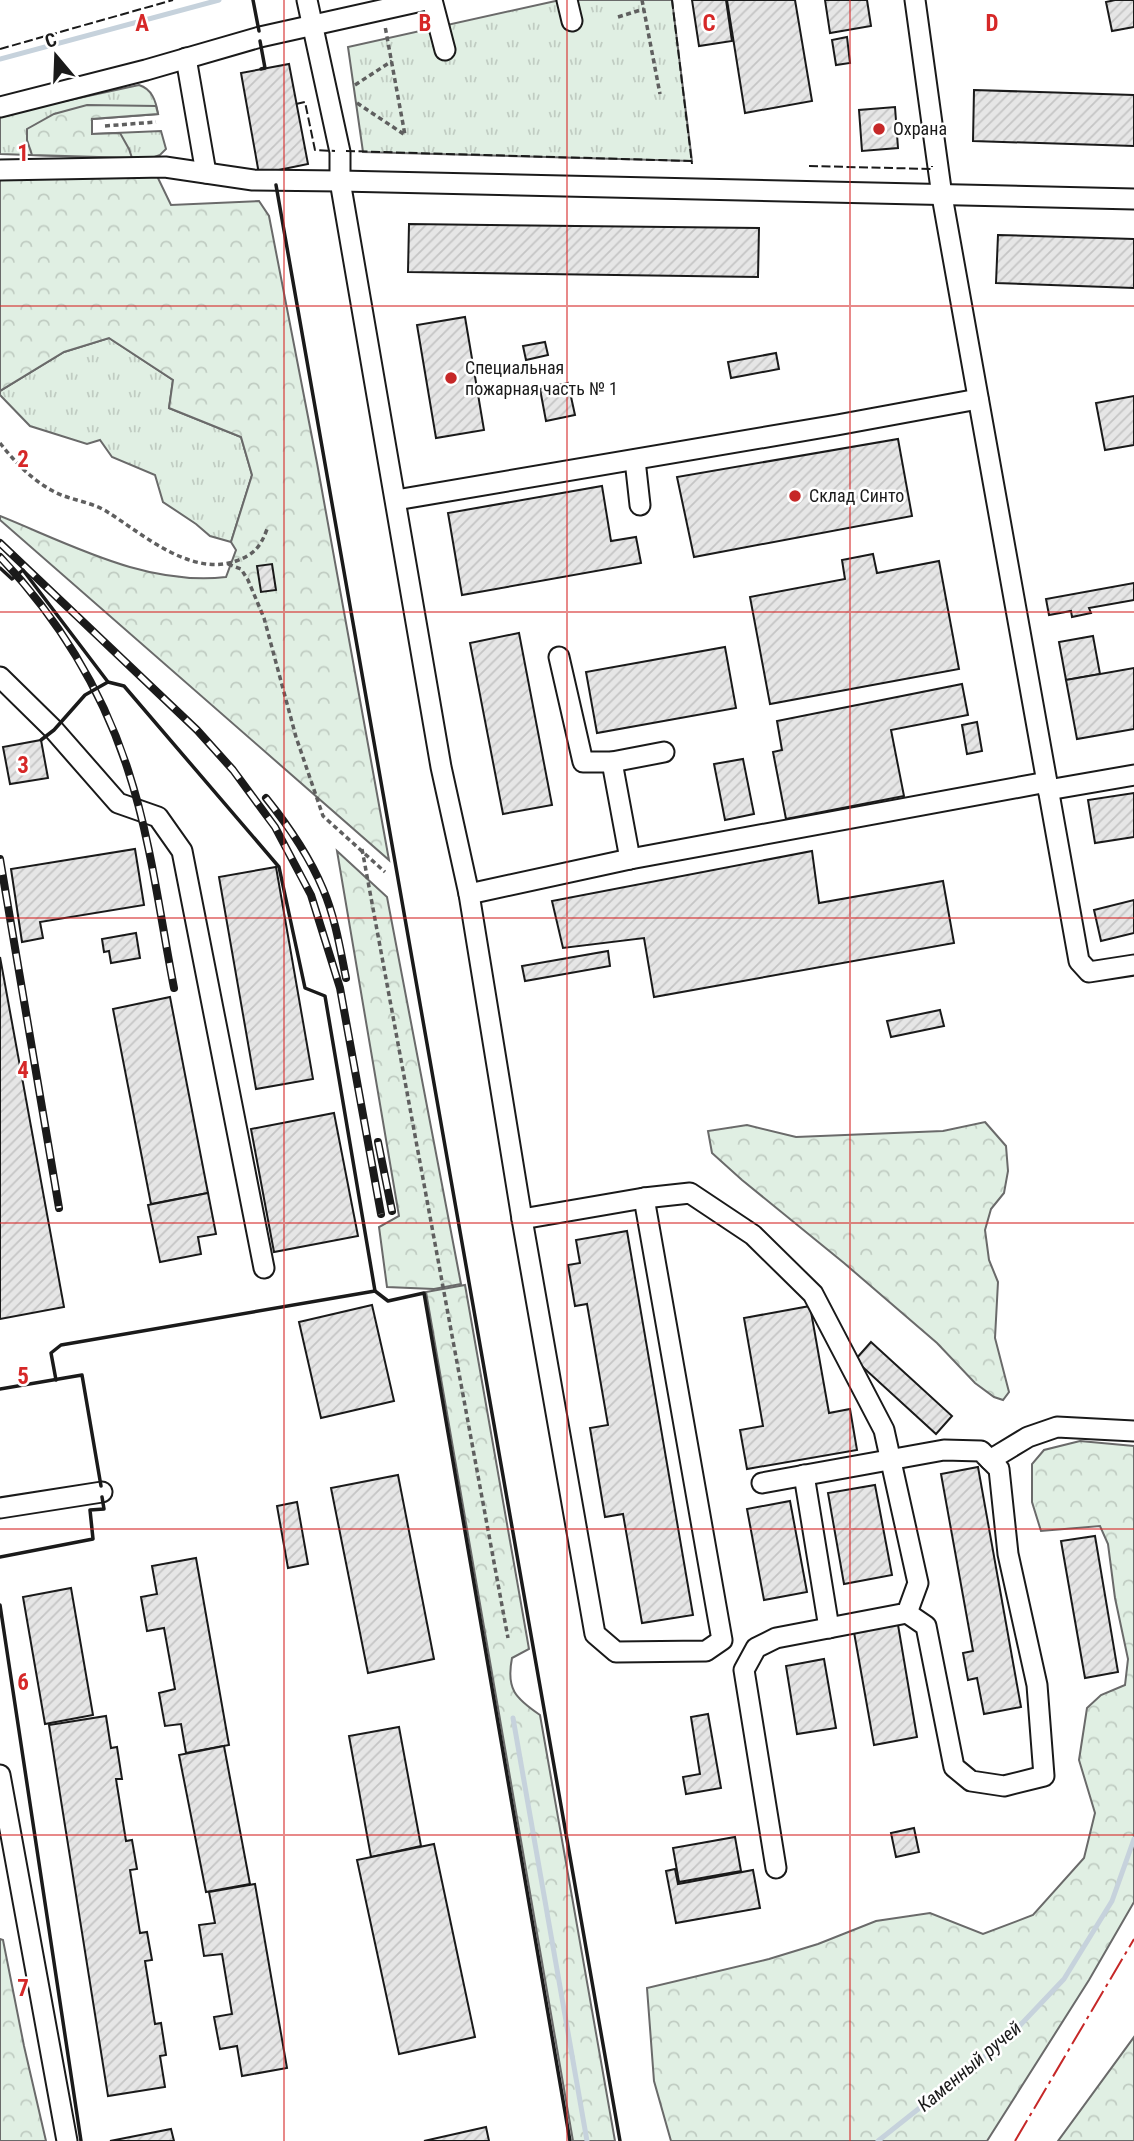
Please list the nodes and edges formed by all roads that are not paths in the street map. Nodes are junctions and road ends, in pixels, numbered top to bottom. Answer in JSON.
{"nodes":[{"id":1,"x":307,"y":0,"type":"edge"},
{"id":2,"x":426,"y":0,"type":"edge"},
{"id":3,"x":432,"y":0,"type":"edge"},
{"id":4,"x":567,"y":0,"type":"edge"},
{"id":5,"x":915,"y":0,"type":"edge"},
{"id":6,"x":572,"y":21,"type":"dead end"},
{"id":7,"x":311,"y":26,"type":"junction"},
{"id":8,"x":445,"y":50,"type":"dead end"},
{"id":9,"x":186,"y":58,"type":"junction"},
{"id":10,"x":0,"y":107,"type":"edge"},
{"id":11,"x":0,"y":170,"type":"edge"},
{"id":12,"x":206,"y":173,"type":"junction"},
{"id":13,"x":340,"y":181,"type":"junction"},
{"id":14,"x":942,"y":196,"type":"junction"},
{"id":15,"x":1134,"y":200,"type":"edge"},
{"id":16,"x":978,"y":399,"type":"junction"},
{"id":17,"x":635,"y":460,"type":"junction"},
{"id":18,"x":396,"y":500,"type":"junction"},
{"id":19,"x":640,"y":505,"type":"dead end"},
{"id":20,"x":559,"y":657,"type":"dead end"},
{"id":21,"x":0,"y":677,"type":"edge"},
{"id":22,"x":664,"y":752,"type":"dead end"},
{"id":23,"x":612,"y":762,"type":"junction"},
{"id":24,"x":1134,"y":775,"type":"edge"},
{"id":25,"x":1048,"y":786,"type":"junction"},
{"id":26,"x":630,"y":859,"type":"junction"},
{"id":27,"x":469,"y":894,"type":"junction"},
{"id":28,"x":1134,"y":965,"type":"edge"},
{"id":29,"x":644,"y":1198,"type":"junction"},
{"id":30,"x":522,"y":1219,"type":"junction"},
{"id":31,"x":264,"y":1268,"type":"dead end"},
{"id":32,"x":1134,"y":1431,"type":"edge"},
{"id":33,"x":891,"y":1459,"type":"junction"},
{"id":34,"x":990,"y":1460,"type":"junction"},
{"id":35,"x":804,"y":1475,"type":"junction"},
{"id":36,"x":762,"y":1483,"type":"dead end"},
{"id":37,"x":102,"y":1492,"type":"dead end"},
{"id":38,"x":0,"y":1508,"type":"edge"},
{"id":39,"x":907,"y":1613,"type":"junction"},
{"id":40,"x":829,"y":1628,"type":"junction"},
{"id":41,"x":0,"y":1775,"type":"edge"},
{"id":42,"x":776,"y":1868,"type":"dead end"},
{"id":43,"x":67,"y":2141,"type":"edge"}],
"edges":[{"from":1,"to":7,"type":"lane"},
{"from":2,"to":7,"type":"lane"},
{"from":3,"to":8,"type":"lane"},
{"from":4,"to":6,"type":"lane"},
{"from":5,"to":14,"type":"lane"},
{"from":7,"to":9,"type":"lane"},
{"from":7,"to":13,"type":"lane"},
{"from":9,"to":10,"type":"lane"},
{"from":9,"to":12,"type":"lane"},
{"from":11,"to":12,"type":"lane"},
{"from":12,"to":13,"type":"lane"},
{"from":13,"to":14,"type":"lane"},
{"from":13,"to":18,"type":"lane"},
{"from":14,"to":15,"type":"lane"},
{"from":14,"to":16,"type":"lane"},
{"from":16,"to":17,"type":"lane"},
{"from":16,"to":25,"type":"lane"},
{"from":17,"to":18,"type":"lane"},
{"from":17,"to":19,"type":"lane"},
{"from":18,"to":27,"type":"lane"},
{"from":20,"to":23,"type":"lane"},
{"from":21,"to":31,"type":"lane"},
{"from":22,"to":23,"type":"lane"},
{"from":23,"to":26,"type":"lane"},
{"from":24,"to":25,"type":"lane"},
{"from":25,"to":26,"type":"lane"},
{"from":25,"to":28,"type":"lane"},
{"from":26,"to":27,"type":"lane"},
{"from":27,"to":30,"type":"lane"},
{"from":29,"to":30,"type":"lane"},
{"from":29,"to":30,"type":"lane"},
{"from":29,"to":33,"type":"lane"},
{"from":32,"to":34,"type":"lane"},
{"from":33,"to":34,"type":"lane"},
{"from":33,"to":35,"type":"lane"},
{"from":33,"to":39,"type":"lane"},
{"from":34,"to":39,"type":"lane"},
{"from":35,"to":36,"type":"lane"},
{"from":35,"to":40,"type":"lane"},
{"from":37,"to":38,"type":"lane"},
{"from":39,"to":40,"type":"lane"},
{"from":40,"to":42,"type":"lane"},
{"from":41,"to":43,"type":"lane"}]}
